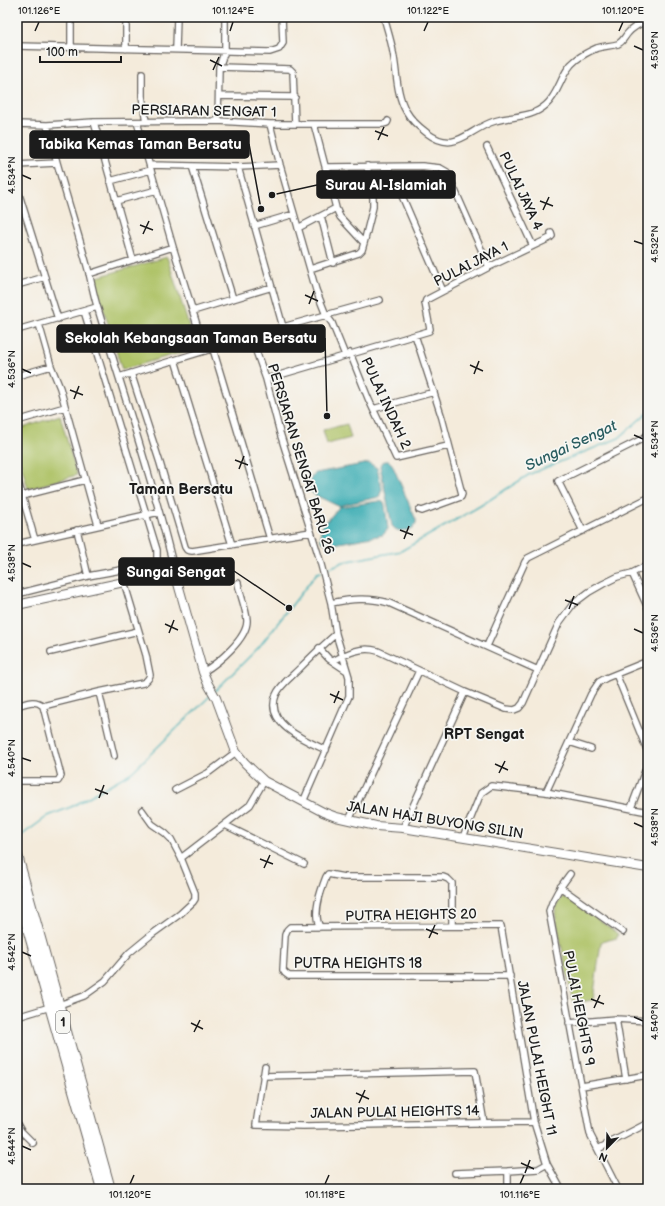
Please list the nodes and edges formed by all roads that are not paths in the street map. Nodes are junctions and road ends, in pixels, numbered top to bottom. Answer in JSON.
{"nodes":[{"id":1,"x":71,"y":17,"type":"edge"},
{"id":2,"x":126,"y":17,"type":"edge"},
{"id":3,"x":177,"y":17,"type":"edge"},
{"id":4,"x":225,"y":17,"type":"edge"},
{"id":5,"x":282,"y":17,"type":"edge"},
{"id":6,"x":384,"y":17,"type":"edge"},
{"id":7,"x":648,"y":20,"type":"edge"},
{"id":8,"x":17,"y":46,"type":"edge"},
{"id":9,"x":71,"y":48,"type":"junction"},
{"id":10,"x":126,"y":49,"type":"junction"},
{"id":11,"x":176,"y":50,"type":"junction"},
{"id":12,"x":225,"y":51,"type":"junction"},
{"id":13,"x":219,"y":67,"type":"junction"},
{"id":14,"x":142,"y":74,"type":"dead end"},
{"id":15,"x":218,"y":96,"type":"junction"},
{"id":16,"x":295,"y":97,"type":"junction"},
{"id":17,"x":218,"y":121,"type":"junction"},
{"id":18,"x":388,"y":121,"type":"dead end"},
{"id":19,"x":94,"y":122,"type":"junction"},
{"id":20,"x":137,"y":122,"type":"junction"},
{"id":21,"x":146,"y":122,"type":"junction"},
{"id":22,"x":17,"y":124,"type":"edge"},
{"id":23,"x":270,"y":124,"type":"junction"},
{"id":24,"x":295,"y":124,"type":"junction"},
{"id":25,"x":314,"y":124,"type":"junction"},
{"id":26,"x":47,"y":125,"type":"junction"},
{"id":27,"x":487,"y":146,"type":"dead end"},
{"id":28,"x":56,"y":163,"type":"junction"},
{"id":29,"x":17,"y":165,"type":"edge"},
{"id":30,"x":280,"y":165,"type":"junction"},
{"id":31,"x":192,"y":166,"type":"junction"},
{"id":32,"x":367,"y":166,"type":"junction"},
{"id":33,"x":238,"y":167,"type":"junction"},
{"id":34,"x":326,"y":167,"type":"junction"},
{"id":35,"x":150,"y":168,"type":"junction"},
{"id":36,"x":421,"y":175,"type":"dead end"},
{"id":37,"x":110,"y":181,"type":"junction"},
{"id":38,"x":17,"y":188,"type":"edge"},
{"id":39,"x":157,"y":190,"type":"junction"},
{"id":40,"x":116,"y":201,"type":"junction"},
{"id":41,"x":336,"y":208,"type":"junction"},
{"id":42,"x":294,"y":214,"type":"junction"},
{"id":43,"x":321,"y":216,"type":"junction"},
{"id":44,"x":254,"y":226,"type":"junction"},
{"id":45,"x":298,"y":228,"type":"junction"},
{"id":46,"x":551,"y":233,"type":"dead end"},
{"id":47,"x":364,"y":243,"type":"junction"},
{"id":48,"x":533,"y":246,"type":"junction"},
{"id":49,"x":173,"y":247,"type":"junction"},
{"id":50,"x":133,"y":260,"type":"junction"},
{"id":51,"x":333,"y":263,"type":"junction"},
{"id":52,"x":489,"y":267,"type":"junction"},
{"id":53,"x":310,"y":269,"type":"junction"},
{"id":54,"x":89,"y":274,"type":"junction"},
{"id":55,"x":45,"y":277,"type":"junction"},
{"id":56,"x":17,"y":285,"type":"edge"},
{"id":57,"x":272,"y":287,"type":"junction"},
{"id":58,"x":443,"y":291,"type":"junction"},
{"id":59,"x":233,"y":298,"type":"junction"},
{"id":60,"x":380,"y":300,"type":"dead end"},
{"id":61,"x":97,"y":307,"type":"junction"},
{"id":62,"x":84,"y":311,"type":"junction"},
{"id":63,"x":193,"y":311,"type":"junction"},
{"id":64,"x":326,"y":315,"type":"junction"},
{"id":65,"x":58,"y":318,"type":"junction"},
{"id":66,"x":39,"y":324,"type":"junction"},
{"id":67,"x":283,"y":328,"type":"junction"},
{"id":68,"x":17,"y":330,"type":"edge"},
{"id":69,"x":415,"y":335,"type":"junction"},
{"id":70,"x":251,"y":337,"type":"junction"},
{"id":71,"x":213,"y":348,"type":"junction"},
{"id":72,"x":205,"y":351,"type":"junction"},
{"id":73,"x":347,"y":354,"type":"junction"},
{"id":74,"x":175,"y":360,"type":"junction"},
{"id":75,"x":51,"y":366,"type":"junction"},
{"id":76,"x":131,"y":373,"type":"junction"},
{"id":77,"x":17,"y":376,"type":"edge"},
{"id":78,"x":120,"y":377,"type":"junction"},
{"id":79,"x":266,"y":379,"type":"junction"},
{"id":80,"x":434,"y":392,"type":"junction"},
{"id":81,"x":65,"y":407,"type":"junction"},
{"id":82,"x":373,"y":409,"type":"junction"},
{"id":83,"x":17,"y":421,"type":"edge"},
{"id":84,"x":648,"y":434,"type":"edge"},
{"id":85,"x":448,"y":446,"type":"junction"},
{"id":86,"x":17,"y":478,"type":"edge"},
{"id":87,"x":86,"y":480,"type":"junction"},
{"id":88,"x":22,"y":496,"type":"junction"},
{"id":89,"x":648,"y":498,"type":"edge"},
{"id":90,"x":419,"y":510,"type":"dead end"},
{"id":91,"x":159,"y":512,"type":"junction"},
{"id":92,"x":145,"y":515,"type":"junction"},
{"id":93,"x":98,"y":525,"type":"junction"},
{"id":94,"x":77,"y":530,"type":"junction"},
{"id":95,"x":583,"y":531,"type":"junction"},
{"id":96,"x":311,"y":532,"type":"junction"},
{"id":97,"x":270,"y":539,"type":"junction"},
{"id":98,"x":35,"y":540,"type":"junction"},
{"id":99,"x":17,"y":544,"type":"edge"},
{"id":100,"x":232,"y":545,"type":"junction"},
{"id":101,"x":648,"y":565,"type":"edge"},
{"id":102,"x":175,"y":573,"type":"junction"},
{"id":103,"x":632,"y":573,"type":"junction"},
{"id":104,"x":88,"y":576,"type":"junction"},
{"id":105,"x":124,"y":582,"type":"junction"},
{"id":106,"x":238,"y":583,"type":"dead end"},
{"id":107,"x":17,"y":594,"type":"edge"},
{"id":108,"x":331,"y":603,"type":"junction"},
{"id":109,"x":17,"y":605,"type":"edge"},
{"id":110,"x":648,"y":608,"type":"edge"},
{"id":111,"x":138,"y":631,"type":"junction"},
{"id":112,"x":336,"y":634,"type":"junction"},
{"id":113,"x":487,"y":646,"type":"junction"},
{"id":114,"x":319,"y":648,"type":"junction"},
{"id":115,"x":51,"y":652,"type":"dead end"},
{"id":116,"x":344,"y":656,"type":"junction"},
{"id":117,"x":333,"y":661,"type":"junction"},
{"id":118,"x":648,"y":661,"type":"edge"},
{"id":119,"x":538,"y":670,"type":"junction"},
{"id":120,"x":347,"y":671,"type":"junction"},
{"id":121,"x":420,"y":671,"type":"junction"},
{"id":122,"x":203,"y":672,"type":"junction"},
{"id":123,"x":616,"y":674,"type":"junction"},
{"id":124,"x":99,"y":692,"type":"junction"},
{"id":125,"x":465,"y":692,"type":"junction"},
{"id":126,"x":17,"y":706,"type":"edge"},
{"id":127,"x":43,"y":706,"type":"junction"},
{"id":128,"x":569,"y":742,"type":"junction"},
{"id":129,"x":591,"y":749,"type":"dead end"},
{"id":130,"x":326,"y":750,"type":"junction"},
{"id":131,"x":236,"y":752,"type":"junction"},
{"id":132,"x":648,"y":752,"type":"edge"},
{"id":133,"x":114,"y":756,"type":"dead end"},
{"id":134,"x":648,"y":763,"type":"edge"},
{"id":135,"x":17,"y":781,"type":"edge"},
{"id":136,"x":264,"y":781,"type":"junction"},
{"id":137,"x":175,"y":790,"type":"dead end"},
{"id":138,"x":546,"y":792,"type":"junction"},
{"id":139,"x":303,"y":802,"type":"junction"},
{"id":140,"x":631,"y":808,"type":"junction"},
{"id":141,"x":142,"y":810,"type":"dead end"},
{"id":142,"x":648,"y":812,"type":"edge"},
{"id":143,"x":349,"y":820,"type":"junction"},
{"id":144,"x":225,"y":825,"type":"junction"},
{"id":145,"x":403,"y":828,"type":"junction"},
{"id":146,"x":463,"y":837,"type":"junction"},
{"id":147,"x":17,"y":856,"type":"edge"},
{"id":148,"x":181,"y":858,"type":"junction"},
{"id":149,"x":304,"y":864,"type":"dead end"},
{"id":150,"x":648,"y":868,"type":"edge"},
{"id":151,"x":570,"y":874,"type":"dead end"},
{"id":152,"x":560,"y":887,"type":"junction"},
{"id":153,"x":17,"y":890,"type":"edge"},
{"id":154,"x":452,"y":926,"type":"junction"},
{"id":155,"x":501,"y":926,"type":"joint"},
{"id":156,"x":320,"y":928,"type":"junction"},
{"id":157,"x":623,"y":932,"type":"dead end"},
{"id":158,"x":510,"y":976,"type":"junction"},
{"id":159,"x":54,"y":1006,"type":"junction"},
{"id":160,"x":17,"y":1017,"type":"edge"},
{"id":161,"x":616,"y":1019,"type":"junction"},
{"id":162,"x":648,"y":1021,"type":"edge"},
{"id":163,"x":569,"y":1023,"type":"junction"},
{"id":164,"x":265,"y":1067,"type":"dead end"},
{"id":165,"x":648,"y":1075,"type":"edge"},
{"id":166,"x":263,"y":1076,"type":"junction"},
{"id":167,"x":626,"y":1079,"type":"junction"},
{"id":168,"x":582,"y":1086,"type":"junction"},
{"id":169,"x":534,"y":1122,"type":"junction"},
{"id":170,"x":484,"y":1123,"type":"junction"},
{"id":171,"x":648,"y":1123,"type":"edge"},
{"id":172,"x":17,"y":1124,"type":"edge"},
{"id":173,"x":33,"y":1143,"type":"dead end"},
{"id":174,"x":598,"y":1149,"type":"junction"},
{"id":175,"x":547,"y":1164,"type":"junction"},
{"id":176,"x":508,"y":1171,"type":"junction"},
{"id":177,"x":455,"y":1173,"type":"dead end"},
{"id":178,"x":102,"y":1189,"type":"edge"},
{"id":179,"x":110,"y":1189,"type":"edge"},
{"id":180,"x":508,"y":1189,"type":"edge"},
{"id":181,"x":561,"y":1189,"type":"edge"},
{"id":182,"x":618,"y":1189,"type":"edge"}],
"edges":[{"from":1,"to":9,"type":"street"},
{"from":2,"to":10,"type":"street"},
{"from":3,"to":11,"type":"street"},
{"from":4,"to":12,"type":"street"},
{"from":5,"to":12,"type":"street"},
{"from":6,"to":7,"type":"street"},
{"from":8,"to":9,"type":"street"},
{"from":9,"to":10,"type":"street"},
{"from":10,"to":11,"type":"street"},
{"from":11,"to":12,"type":"street"},
{"from":12,"to":13,"type":"street"},
{"from":13,"to":15,"type":"street"},
{"from":13,"to":16,"type":"street"},
{"from":14,"to":21,"type":"street"},
{"from":15,"to":16,"type":"street"},
{"from":15,"to":17,"type":"street"},
{"from":16,"to":24,"type":"street"},
{"from":17,"to":21,"type":"street","name":"PERSIARAN SENGAT 1"},
{"from":17,"to":23,"type":"street","name":"PERSIARAN SENGAT 1"},
{"from":18,"to":25,"type":"street","name":"PERSIARAN SENGAT 1"},
{"from":19,"to":20,"type":"street","name":"PERSIARAN SENGAT 1"},
{"from":19,"to":26,"type":"street","name":"PERSIARAN SENGAT 1"},
{"from":19,"to":37,"type":"street"},
{"from":20,"to":21,"type":"street","name":"PERSIARAN SENGAT 1"},
{"from":20,"to":35,"type":"street"},
{"from":22,"to":26,"type":"street","name":"PERSIARAN SENGAT 1"},
{"from":23,"to":24,"type":"street","name":"PERSIARAN SENGAT 1"},
{"from":23,"to":30,"type":"street","name":"PULAI INDAH 2"},
{"from":24,"to":25,"type":"street","name":"PERSIARAN SENGAT 1"},
{"from":25,"to":34,"type":"street"},
{"from":26,"to":28,"type":"street"},
{"from":27,"to":48,"type":"street","name":"PULAI JAYA 4"},
{"from":28,"to":29,"type":"street"},
{"from":28,"to":54,"type":"street"},
{"from":30,"to":33,"type":"street"},
{"from":30,"to":42,"type":"street","name":"PULAI INDAH 2"},
{"from":31,"to":33,"type":"street"},
{"from":31,"to":35,"type":"street"},
{"from":31,"to":59,"type":"street"},
{"from":32,"to":34,"type":"street"},
{"from":32,"to":47,"type":"street"},
{"from":32,"to":52,"type":"street"},
{"from":33,"to":44,"type":"street"},
{"from":34,"to":41,"type":"street"},
{"from":35,"to":37,"type":"street"},
{"from":35,"to":39,"type":"street"},
{"from":36,"to":58,"type":"street"},
{"from":37,"to":40,"type":"street"},
{"from":38,"to":55,"type":"street"},
{"from":39,"to":40,"type":"street"},
{"from":39,"to":49,"type":"street"},
{"from":40,"to":50,"type":"street"},
{"from":41,"to":43,"type":"street"},
{"from":41,"to":47,"type":"street"},
{"from":42,"to":44,"type":"street"},
{"from":42,"to":45,"type":"street","name":"PULAI INDAH 2"},
{"from":43,"to":45,"type":"street"},
{"from":43,"to":51,"type":"street"},
{"from":44,"to":57,"type":"street"},
{"from":45,"to":53,"type":"street","name":"PULAI INDAH 2"},
{"from":46,"to":48,"type":"street","name":"PULAI JAYA 1"},
{"from":47,"to":51,"type":"street"},
{"from":48,"to":52,"type":"street","name":"PULAI JAYA 1"},
{"from":49,"to":50,"type":"street"},
{"from":49,"to":63,"type":"street"},
{"from":50,"to":54,"type":"street"},
{"from":51,"to":53,"type":"street"},
{"from":52,"to":58,"type":"street","name":"PULAI JAYA 1"},
{"from":53,"to":64,"type":"street","name":"PULAI INDAH 2"},
{"from":54,"to":61,"type":"street"},
{"from":55,"to":56,"type":"street"},
{"from":55,"to":65,"type":"street"},
{"from":57,"to":59,"type":"street"},
{"from":57,"to":67,"type":"street"},
{"from":58,"to":69,"type":"street","name":"PULAI JAYA 1"},
{"from":59,"to":63,"type":"street"},
{"from":60,"to":64,"type":"street"},
{"from":61,"to":62,"type":"street"},
{"from":61,"to":78,"type":"street"},
{"from":62,"to":65,"type":"street"},
{"from":62,"to":92,"type":"street"},
{"from":63,"to":72,"type":"street"},
{"from":64,"to":67,"type":"street"},
{"from":64,"to":73,"type":"street","name":"PULAI INDAH 2"},
{"from":65,"to":66,"type":"street"},
{"from":66,"to":68,"type":"street"},
{"from":66,"to":75,"type":"street"},
{"from":67,"to":70,"type":"street"},
{"from":69,"to":73,"type":"street"},
{"from":69,"to":80,"type":"street"},
{"from":70,"to":71,"type":"street"},
{"from":70,"to":79,"type":"street","name":"PERSIARAN SENGAT BARU 26"},
{"from":71,"to":72,"type":"street"},
{"from":71,"to":97,"type":"street"},
{"from":72,"to":74,"type":"street"},
{"from":73,"to":79,"type":"street"},
{"from":73,"to":82,"type":"street","name":"PULAI INDAH 2"},
{"from":74,"to":76,"type":"street"},
{"from":74,"to":100,"type":"street"},
{"from":75,"to":77,"type":"street"},
{"from":75,"to":81,"type":"street"},
{"from":76,"to":78,"type":"street"},
{"from":76,"to":100,"type":"street"},
{"from":78,"to":91,"type":"street"},
{"from":79,"to":96,"type":"street","name":"PERSIARAN SENGAT BARU 26"},
{"from":80,"to":82,"type":"street"},
{"from":80,"to":85,"type":"street"},
{"from":81,"to":83,"type":"street"},
{"from":81,"to":87,"type":"street"},
{"from":82,"to":85,"type":"street","name":"PULAI INDAH 2"},
{"from":84,"to":95,"type":"street"},
{"from":85,"to":90,"type":"street"},
{"from":86,"to":88,"type":"street"},
{"from":87,"to":88,"type":"street"},
{"from":87,"to":93,"type":"street"},
{"from":88,"to":98,"type":"street"},
{"from":89,"to":95,"type":"street"},
{"from":91,"to":92,"type":"street"},
{"from":91,"to":102,"type":"street"},
{"from":92,"to":93,"type":"street"},
{"from":92,"to":104,"type":"street"},
{"from":93,"to":94,"type":"street"},
{"from":94,"to":98,"type":"street"},
{"from":94,"to":104,"type":"street"},
{"from":95,"to":113,"type":"street"},
{"from":96,"to":97,"type":"street"},
{"from":96,"to":108,"type":"street","name":"PERSIARAN SENGAT BARU 26"},
{"from":97,"to":100,"type":"street"},
{"from":98,"to":99,"type":"street"},
{"from":101,"to":103,"type":"street"},
{"from":102,"to":105,"type":"street"},
{"from":102,"to":122,"type":"street","name":"JALAN HAJI BUYONG SILIN"},
{"from":103,"to":110,"type":"street"},
{"from":103,"to":119,"type":"street"},
{"from":104,"to":107,"type":"street"},
{"from":105,"to":109,"type":"street"},
{"from":105,"to":111,"type":"street"},
{"from":106,"to":122,"type":"street"},
{"from":108,"to":112,"type":"street","name":"PERSIARAN SENGAT BARU 26"},
{"from":108,"to":113,"type":"street"},
{"from":111,"to":115,"type":"street"},
{"from":111,"to":124,"type":"street"},
{"from":112,"to":114,"type":"street"},
{"from":112,"to":116,"type":"street","name":"PERSIARAN SENGAT BARU 26"},
{"from":113,"to":119,"type":"street"},
{"from":114,"to":117,"type":"street"},
{"from":114,"to":130,"type":"street"},
{"from":116,"to":117,"type":"street"},
{"from":116,"to":120,"type":"street","name":"PERSIARAN SENGAT BARU 26"},
{"from":116,"to":121,"type":"street"},
{"from":117,"to":120,"type":"street"},
{"from":118,"to":123,"type":"street"},
{"from":119,"to":125,"type":"street"},
{"from":120,"to":130,"type":"street","name":"PERSIARAN SENGAT BARU 26"},
{"from":121,"to":125,"type":"street"},
{"from":121,"to":143,"type":"street"},
{"from":122,"to":131,"type":"street","name":"JALAN HAJI BUYONG SILIN"},
{"from":123,"to":128,"type":"street"},
{"from":123,"to":132,"type":"street"},
{"from":124,"to":127,"type":"street"},
{"from":124,"to":133,"type":"street"},
{"from":125,"to":145,"type":"street"},
{"from":126,"to":127,"type":"street"},
{"from":127,"to":135,"type":"street"},
{"from":128,"to":129,"type":"street"},
{"from":128,"to":138,"type":"street"},
{"from":130,"to":139,"type":"street","name":"PERSIARAN SENGAT BARU 26"},
{"from":131,"to":136,"type":"street","name":"JALAN HAJI BUYONG SILIN"},
{"from":131,"to":137,"type":"street"},
{"from":134,"to":140,"type":"street"},
{"from":136,"to":139,"type":"street","name":"JALAN HAJI BUYONG SILIN"},
{"from":136,"to":144,"type":"street"},
{"from":138,"to":140,"type":"street"},
{"from":138,"to":146,"type":"street"},
{"from":139,"to":143,"type":"street","name":"JALAN HAJI BUYONG SILIN"},
{"from":140,"to":142,"type":"street"},
{"from":141,"to":148,"type":"street"},
{"from":143,"to":145,"type":"street","name":"JALAN HAJI BUYONG SILIN"},
{"from":144,"to":148,"type":"street"},
{"from":144,"to":149,"type":"street"},
{"from":145,"to":146,"type":"street","name":"JALAN HAJI BUYONG SILIN"},
{"from":146,"to":150,"type":"street","name":"JALAN HAJI BUYONG SILIN"},
{"from":147,"to":159,"type":"highway","number":"1"},
{"from":148,"to":159,"type":"street"},
{"from":151,"to":152,"type":"street","name":"PULAI HEIGHTS 9"},
{"from":152,"to":157,"type":"street"},
{"from":152,"to":163,"type":"street","name":"PULAI HEIGHTS 9"},
{"from":153,"to":159,"type":"highway","number":"1"},
{"from":154,"to":155,"type":"street","name":"PUTRA HEIGHTS 20"},
{"from":154,"to":156,"type":"street","name":"PUTRA HEIGHTS 20"},
{"from":154,"to":156,"type":"street"},
{"from":155,"to":158,"type":"street","name":"JALAN PULAI HEIGHT 11"},
{"from":156,"to":158,"type":"street","name":"PUTRA HEIGHTS 18"},
{"from":158,"to":169,"type":"street","name":"JALAN PULAI HEIGHT 11"},
{"from":159,"to":160,"type":"street"},
{"from":159,"to":178,"type":"highway","number":"1"},
{"from":159,"to":179,"type":"highway","number":"1"},
{"from":161,"to":162,"type":"street"},
{"from":161,"to":163,"type":"street"},
{"from":161,"to":167,"type":"street"},
{"from":163,"to":168,"type":"street","name":"PULAI HEIGHTS 9"},
{"from":164,"to":166,"type":"street"},
{"from":165,"to":167,"type":"street"},
{"from":166,"to":170,"type":"street"},
{"from":166,"to":170,"type":"street","name":"JALAN PULAI HEIGHTS 14"},
{"from":167,"to":168,"type":"street"},
{"from":168,"to":174,"type":"street","name":"PULAI HEIGHTS 9"},
{"from":169,"to":170,"type":"street","name":"JALAN PULAI HEIGHTS 14"},
{"from":169,"to":175,"type":"street","name":"JALAN PULAI HEIGHT 11"},
{"from":171,"to":174,"type":"street"},
{"from":172,"to":173,"type":"street"},
{"from":174,"to":182,"type":"street","name":"PULAI HEIGHTS 9"},
{"from":175,"to":176,"type":"street"},
{"from":175,"to":181,"type":"street","name":"JALAN PULAI HEIGHT 11"},
{"from":176,"to":177,"type":"street"},
{"from":176,"to":180,"type":"street"}]}
